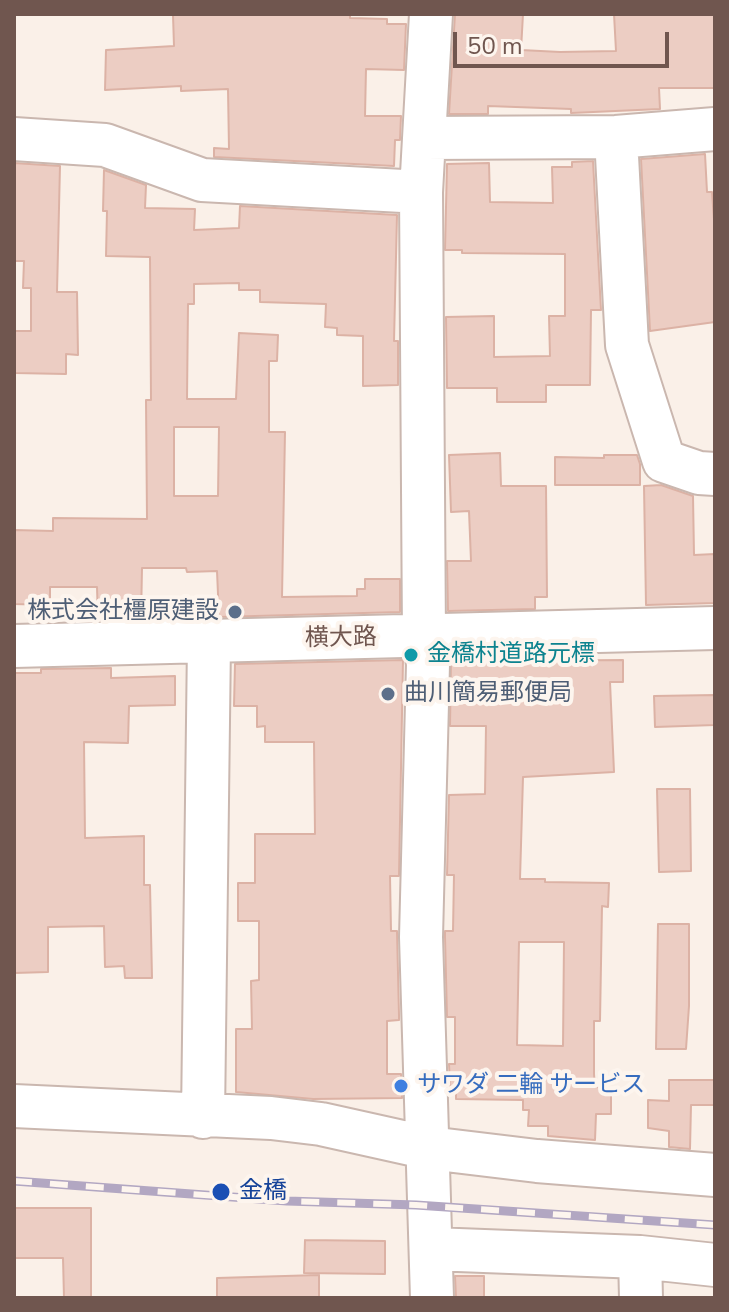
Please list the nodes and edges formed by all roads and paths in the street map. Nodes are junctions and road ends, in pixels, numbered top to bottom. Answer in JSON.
{"nodes":[{"id":1,"x":431,"y":14,"type":"edge"},
{"id":2,"x":715,"y":129,"type":"edge"},
{"id":3,"x":616,"y":137,"type":"junction"},
{"id":4,"x":424,"y":138,"type":"junction"},
{"id":5,"x":14,"y":139,"type":"edge"},
{"id":6,"x":421,"y":192,"type":"junction"},
{"id":7,"x":715,"y":474,"type":"edge"},
{"id":8,"x":715,"y":628,"type":"edge"},
{"id":9,"x":424,"y":637,"type":"junction"},
{"id":10,"x":209,"y":642,"type":"junction"},
{"id":11,"x":14,"y":646,"type":"edge"},
{"id":12,"x":14,"y":1106,"type":"edge"},
{"id":13,"x":203,"y":1117,"type":"junction"},
{"id":14,"x":429,"y":1148,"type":"junction"},
{"id":15,"x":715,"y":1175,"type":"edge"},
{"id":16,"x":432,"y":1249,"type":"junction"},
{"id":17,"x":640,"y":1257,"type":"junction"},
{"id":18,"x":715,"y":1265,"type":"edge"},
{"id":19,"x":432,"y":1298,"type":"edge"},
{"id":20,"x":641,"y":1298,"type":"edge"}],
"edges":[{"from":1,"to":4,"type":"street"},
{"from":2,"to":3,"type":"street"},
{"from":3,"to":4,"type":"street"},
{"from":3,"to":7,"type":"street"},
{"from":4,"to":6,"type":"street"},
{"from":5,"to":6,"type":"street"},
{"from":6,"to":9,"type":"street"},
{"from":8,"to":9,"type":"street","name":"横大路"},
{"from":9,"to":10,"type":"street","name":"横大路"},
{"from":9,"to":14,"type":"street"},
{"from":10,"to":11,"type":"street","name":"横大路"},
{"from":10,"to":13,"type":"street"},
{"from":12,"to":13,"type":"street"},
{"from":13,"to":14,"type":"street"},
{"from":14,"to":15,"type":"street"},
{"from":14,"to":16,"type":"street"},
{"from":16,"to":17,"type":"street"},
{"from":16,"to":19,"type":"street"},
{"from":17,"to":18,"type":"street"},
{"from":17,"to":20,"type":"street"}]}
